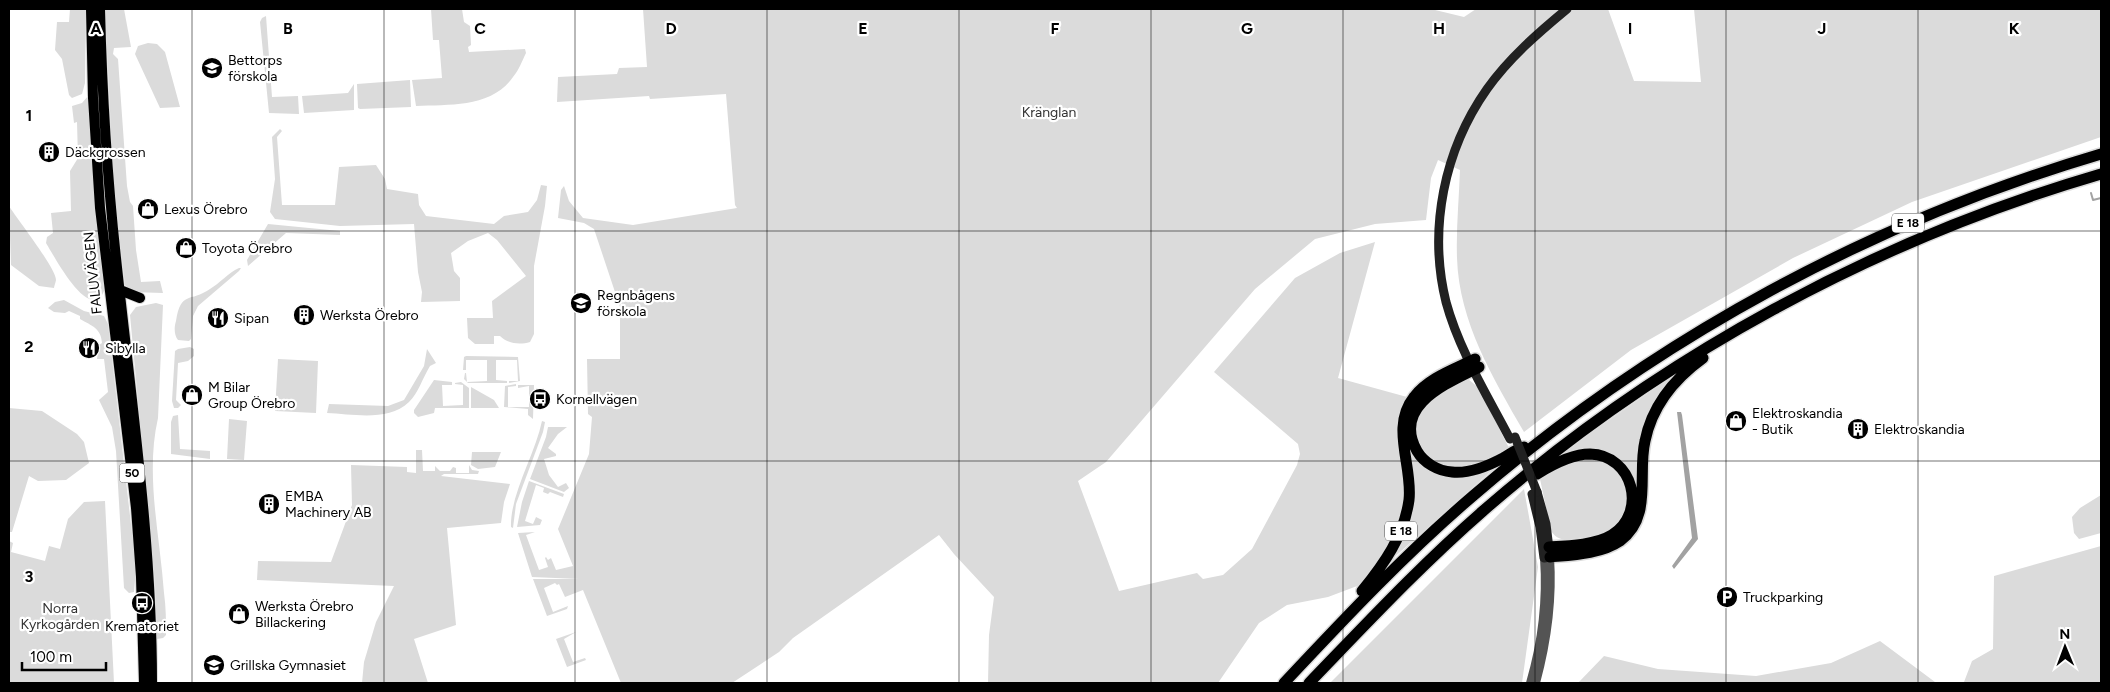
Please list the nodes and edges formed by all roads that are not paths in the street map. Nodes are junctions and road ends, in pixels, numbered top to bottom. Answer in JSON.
{"nodes":[{"id":1,"x":92,"y":9,"type":"edge"},
{"id":2,"x":100,"y":9,"type":"edge"},
{"id":3,"x":1567,"y":9,"type":"edge"},
{"id":4,"x":2101,"y":154,"type":"edge"},
{"id":5,"x":2101,"y":174,"type":"edge"},
{"id":6,"x":140,"y":298,"type":"dead end"},
{"id":7,"x":117,"y":301,"type":"junction"},
{"id":8,"x":1709,"y":347,"type":"junction"},
{"id":9,"x":1474,"y":364,"type":"junction"},
{"id":10,"x":1533,"y":446,"type":"junction"},
{"id":11,"x":1526,"y":476,"type":"junction"},
{"id":12,"x":1547,"y":553,"type":"junction"},
{"id":13,"x":1286,"y":681,"type":"edge"},
{"id":14,"x":144,"y":683,"type":"edge"},
{"id":15,"x":152,"y":683,"type":"edge"},
{"id":16,"x":1309,"y":683,"type":"edge"},
{"id":17,"x":1530,"y":683,"type":"edge"},
{"id":18,"x":1536,"y":683,"type":"edge"}],
"edges":[{"from":1,"to":7,"type":"highway","name":"FALUVÄGEN","number":"50"},
{"from":2,"to":7,"type":"highway","name":"FALUVÄGEN","number":"50"},
{"from":3,"to":9,"type":"main road"},
{"from":4,"to":10,"type":"highway","number":"E 18"},
{"from":5,"to":8,"type":"highway","number":"E 18"},
{"from":6,"to":7,"type":"highway"},
{"from":7,"to":14,"type":"highway","name":"FALUVÄGEN","number":"50"},
{"from":7,"to":15,"type":"highway","name":"FALUVÄGEN","number":"50"},
{"from":8,"to":11,"type":"highway","number":"E 18"},
{"from":8,"to":12,"type":"highway","number":"E 18"},
{"from":9,"to":10,"type":"highway","number":"E 18"},
{"from":9,"to":12,"type":"main road"},
{"from":9,"to":13,"type":"highway","number":"E 18"},
{"from":10,"to":13,"type":"highway","number":"E 18"},
{"from":11,"to":12,"type":"highway","number":"E 18"},
{"from":11,"to":16,"type":"highway","number":"E 18"},
{"from":12,"to":17,"type":"street"},
{"from":12,"to":18,"type":"street"}]}
